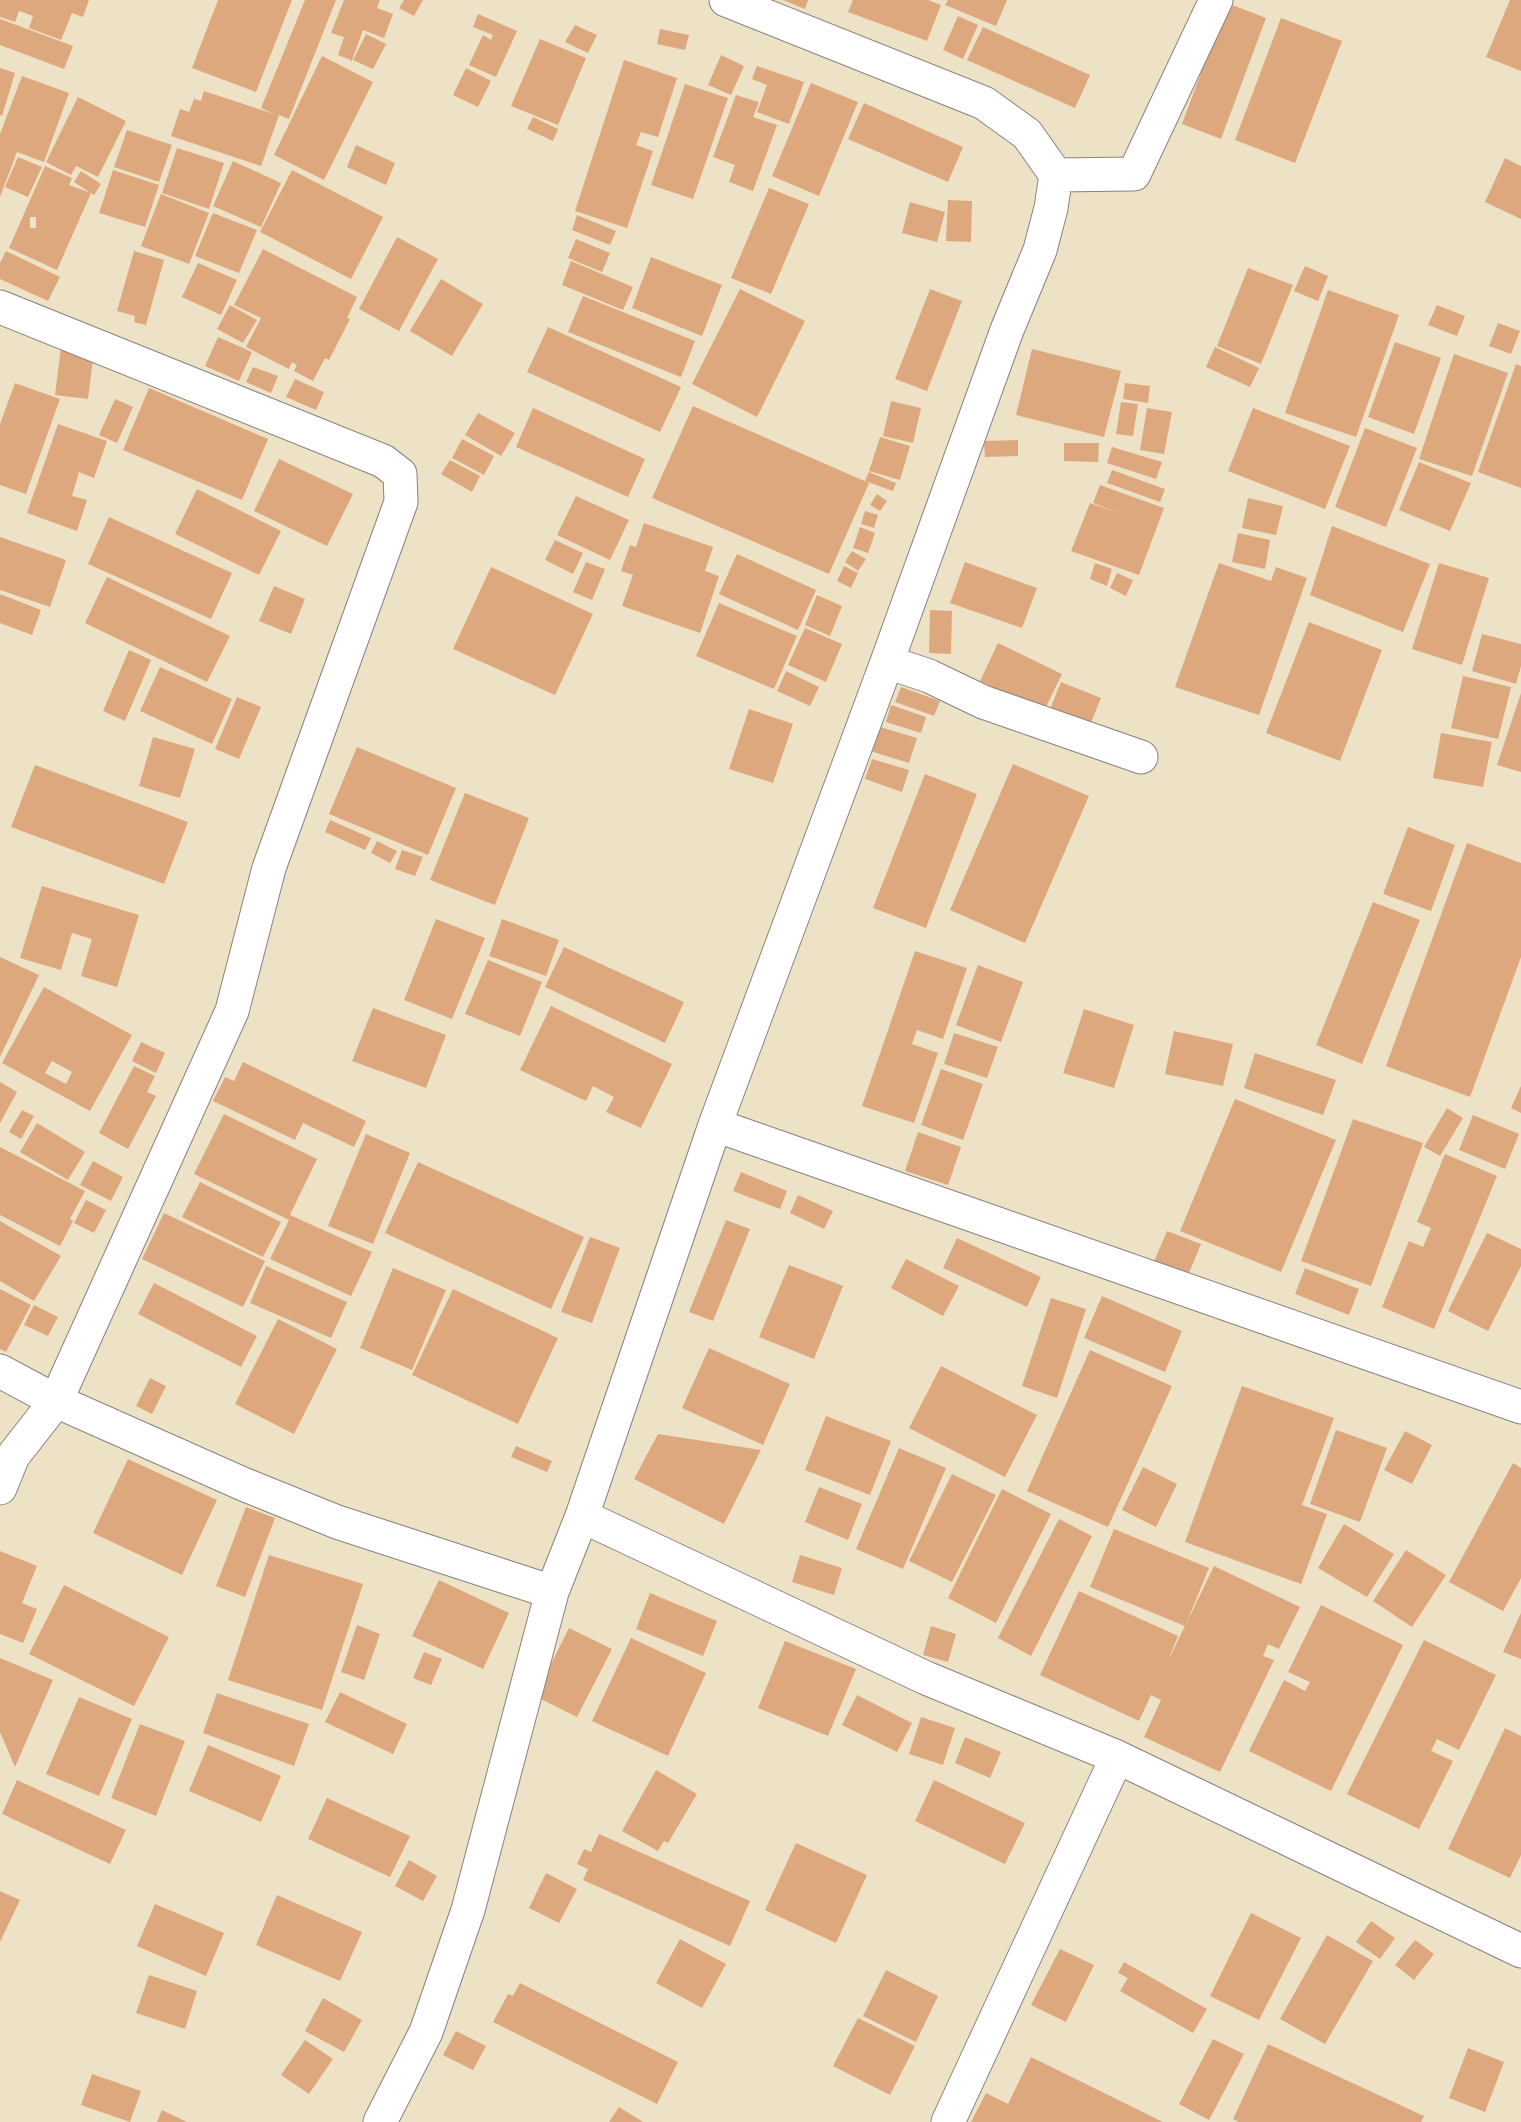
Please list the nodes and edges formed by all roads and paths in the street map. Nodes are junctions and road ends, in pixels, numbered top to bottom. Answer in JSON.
{"nodes":[{"id":1,"x":726,"y":0,"type":"edge"},
{"id":2,"x":1216,"y":0,"type":"edge"},
{"id":3,"x":1056,"y":175,"type":"junction"},
{"id":4,"x":0,"y":307,"type":"edge"},
{"id":5,"x":887,"y":662,"type":"junction"},
{"id":6,"x":1141,"y":757,"type":"dead end"},
{"id":7,"x":715,"y":1125,"type":"junction"},
{"id":8,"x":0,"y":1371,"type":"edge"},
{"id":9,"x":56,"y":1401,"type":"junction"},
{"id":10,"x":1521,"y":1407,"type":"edge"},
{"id":11,"x":0,"y":1488,"type":"edge"},
{"id":12,"x":582,"y":1515,"type":"junction"},
{"id":13,"x":552,"y":1592,"type":"junction"},
{"id":14,"x":1117,"y":1757,"type":"junction"},
{"id":15,"x":1521,"y":1951,"type":"edge"},
{"id":16,"x":380,"y":2122,"type":"edge"},
{"id":17,"x":948,"y":2122,"type":"edge"}],
"edges":[{"from":1,"to":3,"type":"street"},
{"from":2,"to":3,"type":"street"},
{"from":3,"to":5,"type":"street"},
{"from":4,"to":9,"type":"street"},
{"from":5,"to":6,"type":"street"},
{"from":5,"to":7,"type":"street"},
{"from":7,"to":10,"type":"street"},
{"from":7,"to":12,"type":"street"},
{"from":8,"to":9,"type":"street"},
{"from":9,"to":11,"type":"street"},
{"from":9,"to":13,"type":"street"},
{"from":12,"to":13,"type":"street"},
{"from":12,"to":14,"type":"street"},
{"from":13,"to":16,"type":"street"},
{"from":14,"to":15,"type":"street"},
{"from":14,"to":17,"type":"street"}]}
